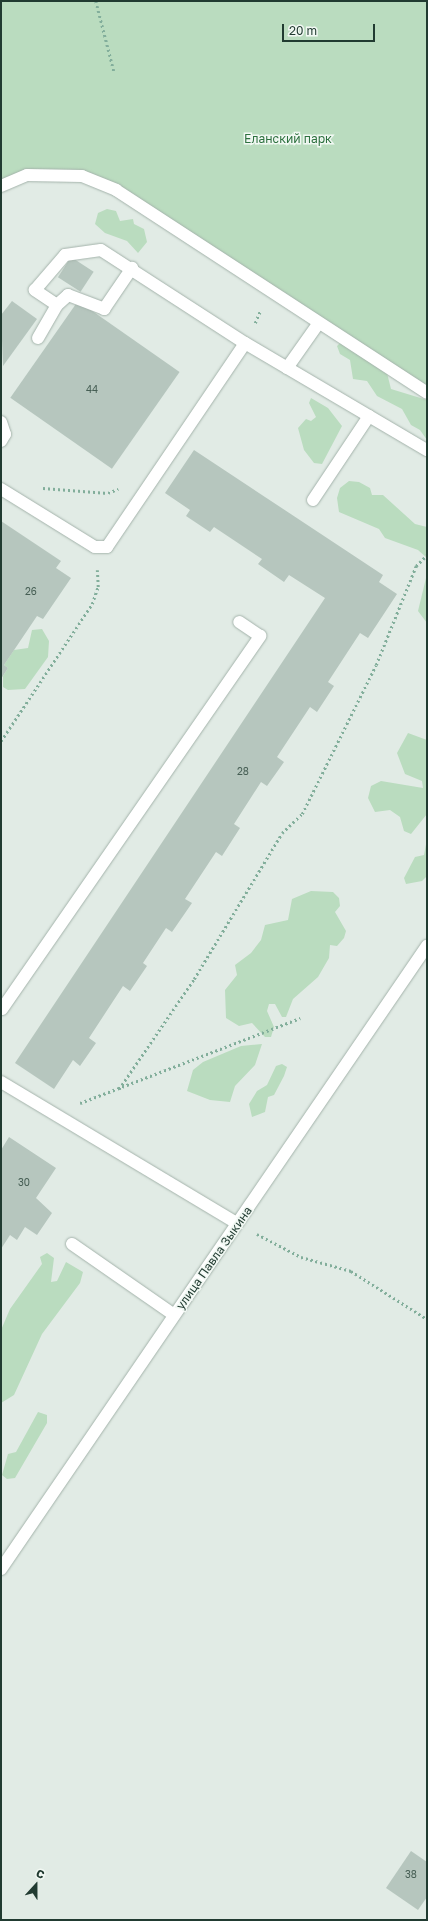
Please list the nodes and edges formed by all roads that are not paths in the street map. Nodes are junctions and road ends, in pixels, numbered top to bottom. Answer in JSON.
{"nodes":[{"id":1,"x":1,"y":186,"type":"edge"},
{"id":2,"x":132,"y":268,"type":"junction"},
{"id":3,"x":57,"y":305,"type":"junction"},
{"id":4,"x":318,"y":324,"type":"junction"},
{"id":5,"x":38,"y":338,"type":"dead end"},
{"id":6,"x":245,"y":343,"type":"junction"},
{"id":7,"x":287,"y":368,"type":"junction"},
{"id":8,"x":427,"y":393,"type":"edge"},
{"id":9,"x":369,"y":416,"type":"junction"},
{"id":10,"x":1,"y":422,"type":"edge"},
{"id":11,"x":1,"y":441,"type":"edge"},
{"id":12,"x":427,"y":450,"type":"edge"},
{"id":13,"x":1,"y":489,"type":"edge"},
{"id":14,"x":313,"y":500,"type":"dead end"},
{"id":15,"x":239,"y":622,"type":"dead end"},
{"id":16,"x":427,"y":946,"type":"edge"},
{"id":17,"x":1,"y":1010,"type":"edge"},
{"id":18,"x":1,"y":1082,"type":"edge"},
{"id":19,"x":237,"y":1223,"type":"junction"},
{"id":20,"x":72,"y":1244,"type":"dead end"},
{"id":21,"x":174,"y":1315,"type":"junction"},
{"id":22,"x":1,"y":1570,"type":"edge"}],
"edges":[{"from":1,"to":4,"type":"main road"},
{"from":2,"to":3,"type":"main road"},
{"from":2,"to":3,"type":"main road"},
{"from":2,"to":6,"type":"main road"},
{"from":3,"to":5,"type":"main road"},
{"from":4,"to":7,"type":"main road"},
{"from":4,"to":8,"type":"main road"},
{"from":6,"to":7,"type":"main road"},
{"from":6,"to":13,"type":"main road"},
{"from":7,"to":9,"type":"main road"},
{"from":9,"to":12,"type":"main road"},
{"from":9,"to":14,"type":"main road"},
{"from":10,"to":11,"type":"main road"},
{"from":15,"to":17,"type":"main road"},
{"from":16,"to":19,"type":"main road","name":"улица Павла Зыкина"},
{"from":18,"to":19,"type":"main road"},
{"from":19,"to":21,"type":"main road","name":"улица Павла Зыкина"},
{"from":20,"to":21,"type":"main road"},
{"from":21,"to":22,"type":"main road","name":"улица Павла Зыкина"}]}
